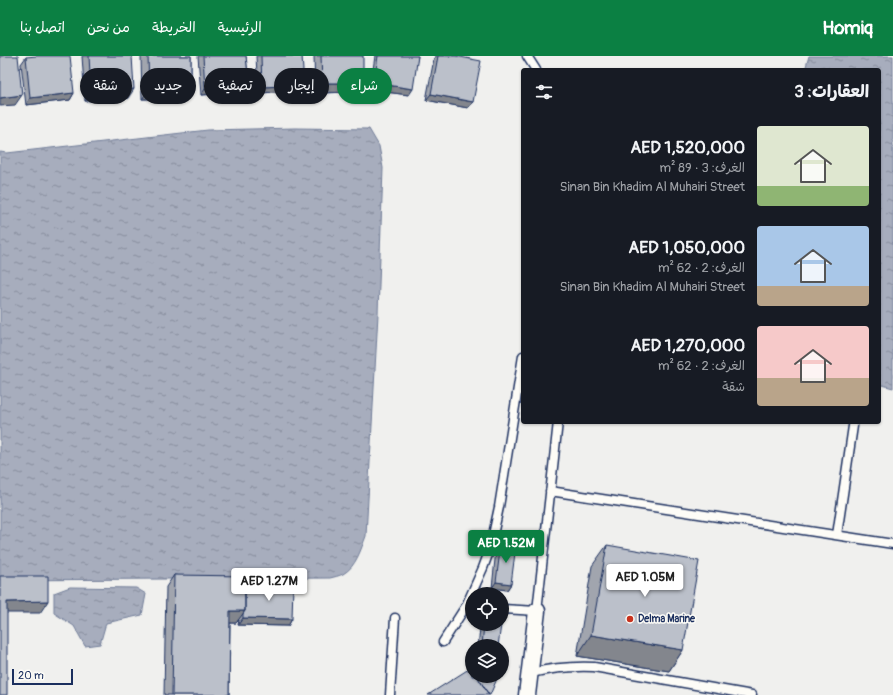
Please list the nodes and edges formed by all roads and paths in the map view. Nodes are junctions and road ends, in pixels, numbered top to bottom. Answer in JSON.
{"nodes":[{"id":1,"x":527,"y":56,"type":"edge"},
{"id":2,"x":535,"y":68,"type":"edge"},
{"id":3,"x":521,"y":368,"type":"edge"},
{"id":4,"x":558,"y":424,"type":"edge"},
{"id":5,"x":853,"y":426,"type":"dead end"},
{"id":6,"x":550,"y":491,"type":"junction"},
{"id":7,"x":837,"y":535,"type":"junction"},
{"id":8,"x":893,"y":544,"type":"edge"},
{"id":9,"x":476,"y":587,"type":"edge"},
{"id":10,"x":509,"y":609,"type":"edge"},
{"id":11,"x":537,"y":611,"type":"junction"},
{"id":12,"x":465,"y":612,"type":"edge"},
{"id":13,"x":396,"y":618,"type":"dead end"},
{"id":14,"x":443,"y":642,"type":"dead end"},
{"id":15,"x":531,"y":673,"type":"junction"},
{"id":16,"x":390,"y":695,"type":"edge"},
{"id":17,"x":527,"y":695,"type":"edge"},
{"id":18,"x":752,"y":695,"type":"edge"}],
"edges":[{"from":1,"to":2,"type":"lane"},
{"from":3,"to":9,"type":"lane"},
{"from":4,"to":6,"type":"lane"},
{"from":5,"to":7,"type":"lane"},
{"from":6,"to":7,"type":"lane"},
{"from":6,"to":11,"type":"lane"},
{"from":7,"to":8,"type":"lane"},
{"from":10,"to":11,"type":"lane"},
{"from":11,"to":15,"type":"street"},
{"from":12,"to":14,"type":"lane"},
{"from":13,"to":16,"type":"lane"},
{"from":15,"to":17,"type":"street"},
{"from":15,"to":18,"type":"lane"}]}
